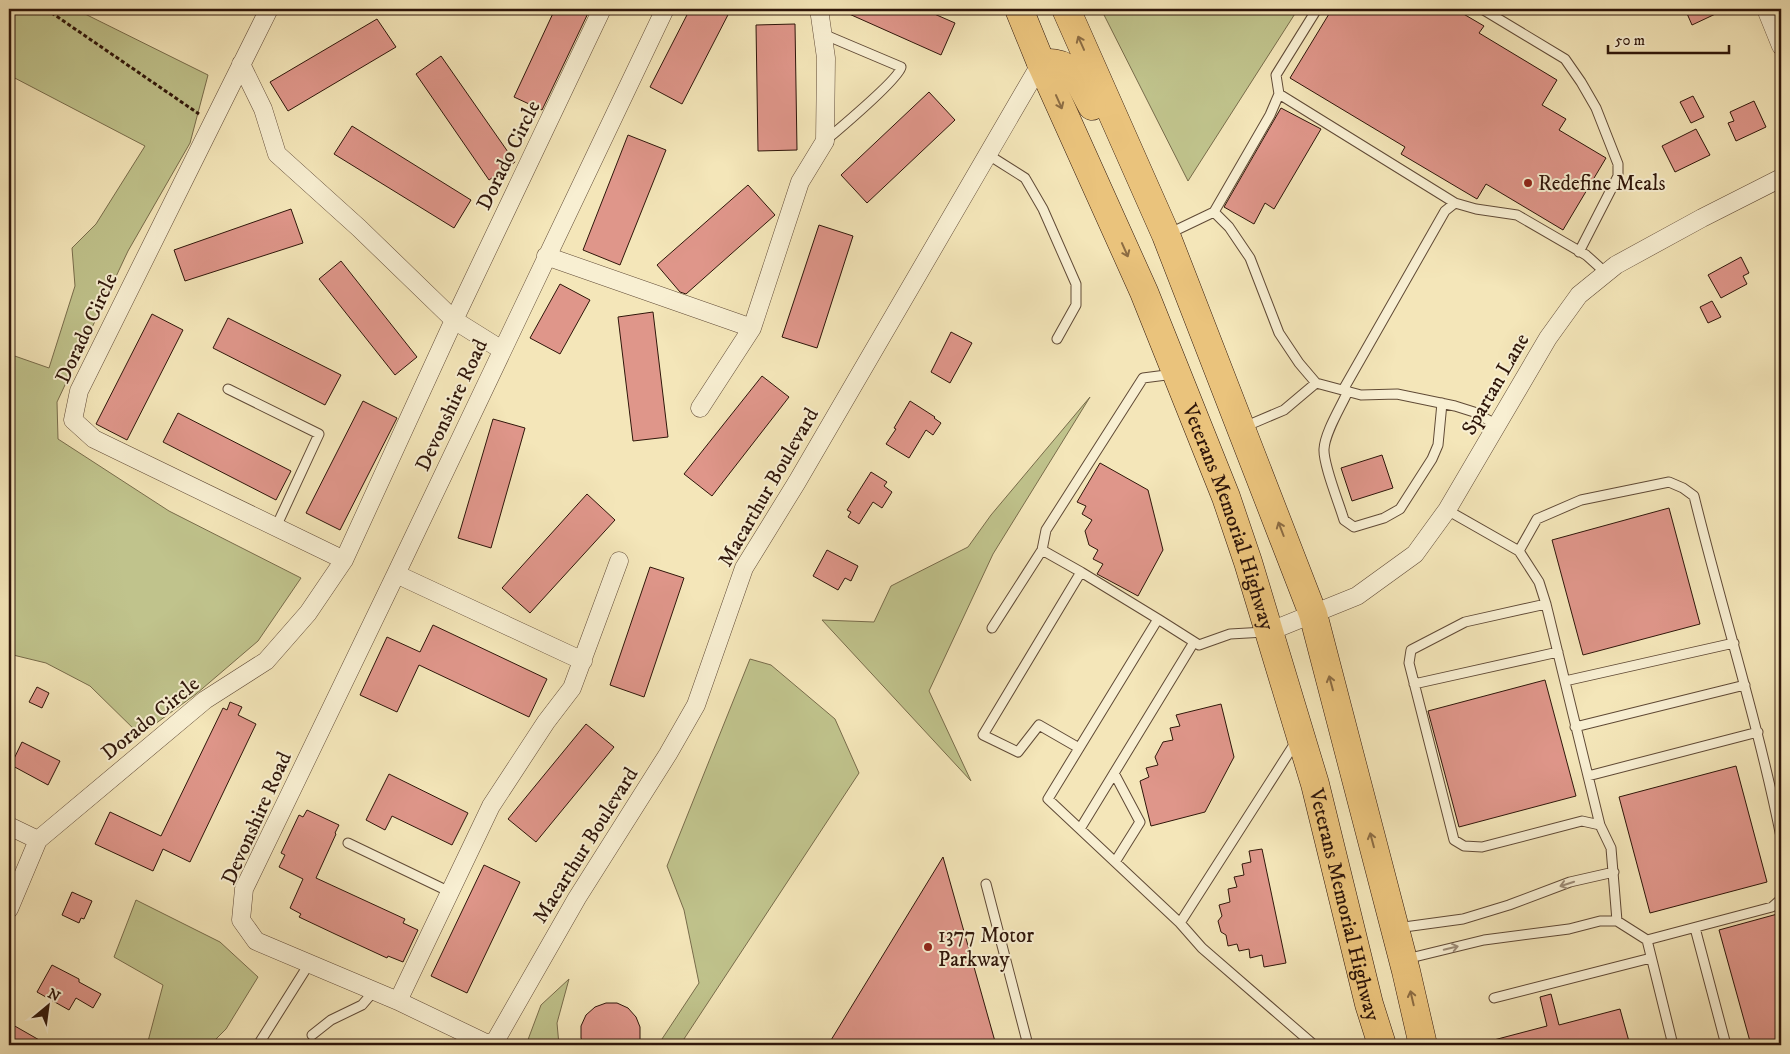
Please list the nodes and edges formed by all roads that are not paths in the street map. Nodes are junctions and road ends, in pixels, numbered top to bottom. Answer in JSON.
{"nodes":[{"id":1,"x":269,"y":9,"type":"edge"},
{"id":2,"x":602,"y":9,"type":"edge"},
{"id":3,"x":665,"y":9,"type":"edge"},
{"id":4,"x":819,"y":9,"type":"edge"},
{"id":5,"x":1020,"y":9,"type":"edge"},
{"id":6,"x":1066,"y":9,"type":"edge"},
{"id":7,"x":1317,"y":9,"type":"edge"},
{"id":8,"x":1482,"y":9,"type":"edge"},
{"id":9,"x":1766,"y":9,"type":"edge"},
{"id":10,"x":823,"y":34,"type":"junction"},
{"id":11,"x":1781,"y":46,"type":"edge"},
{"id":12,"x":1041,"y":63,"type":"junction"},
{"id":13,"x":242,"y":64,"type":"junction"},
{"id":14,"x":1280,"y":94,"type":"junction"},
{"id":15,"x":825,"y":142,"type":"junction"},
{"id":16,"x":987,"y":154,"type":"junction"},
{"id":17,"x":1781,"y":178,"type":"edge"},
{"id":18,"x":1455,"y":203,"type":"junction"},
{"id":19,"x":1214,"y":212,"type":"junction"},
{"id":20,"x":1166,"y":235,"type":"junction"},
{"id":21,"x":1579,"y":252,"type":"junction"},
{"id":22,"x":546,"y":256,"type":"junction"},
{"id":23,"x":1606,"y":273,"type":"junction"},
{"id":24,"x":454,"y":320,"type":"junction"},
{"id":25,"x":752,"y":328,"type":"junction"},
{"id":26,"x":1057,"y":339,"type":"dead end"},
{"id":27,"x":502,"y":350,"type":"junction"},
{"id":28,"x":1176,"y":373,"type":"junction"},
{"id":29,"x":1316,"y":383,"type":"junction"},
{"id":30,"x":228,"y":389,"type":"dead end"},
{"id":31,"x":1346,"y":391,"type":"junction"},
{"id":32,"x":1442,"y":403,"type":"junction"},
{"id":33,"x":700,"y":408,"type":"dead end"},
{"id":34,"x":1497,"y":425,"type":"junction"},
{"id":35,"x":1242,"y":428,"type":"junction"},
{"id":36,"x":1447,"y":510,"type":"junction"},
{"id":37,"x":276,"y":527,"type":"junction"},
{"id":38,"x":1042,"y":550,"type":"junction"},
{"id":39,"x":1519,"y":551,"type":"junction"},
{"id":40,"x":344,"y":560,"type":"junction"},
{"id":41,"x":619,"y":561,"type":"dead end"},
{"id":42,"x":1081,"y":572,"type":"junction"},
{"id":43,"x":396,"y":574,"type":"junction"},
{"id":44,"x":1546,"y":604,"type":"junction"},
{"id":45,"x":1313,"y":614,"type":"junction"},
{"id":46,"x":1158,"y":619,"type":"junction"},
{"id":47,"x":992,"y":628,"type":"dead end"},
{"id":48,"x":1268,"y":632,"type":"junction"},
{"id":49,"x":1194,"y":642,"type":"junction"},
{"id":50,"x":1734,"y":643,"type":"junction"},
{"id":51,"x":1558,"y":652,"type":"junction"},
{"id":52,"x":583,"y":661,"type":"junction"},
{"id":53,"x":1564,"y":681,"type":"junction"},
{"id":54,"x":1414,"y":684,"type":"junction"},
{"id":55,"x":1745,"y":685,"type":"junction"},
{"id":56,"x":1575,"y":727,"type":"junction"},
{"id":57,"x":1758,"y":732,"type":"junction"},
{"id":58,"x":1300,"y":735,"type":"junction"},
{"id":59,"x":1079,"y":748,"type":"junction"},
{"id":60,"x":1114,"y":773,"type":"junction"},
{"id":61,"x":1588,"y":776,"type":"junction"},
{"id":62,"x":1600,"y":825,"type":"junction"},
{"id":63,"x":9,"y":826,"type":"edge"},
{"id":64,"x":1080,"y":829,"type":"junction"},
{"id":65,"x":1781,"y":837,"type":"edge"},
{"id":66,"x":38,"y":840,"type":"junction"},
{"id":67,"x":348,"y":843,"type":"dead end"},
{"id":68,"x":1115,"y":862,"type":"junction"},
{"id":69,"x":1614,"y":872,"type":"junction"},
{"id":70,"x":986,"y":884,"type":"dead end"},
{"id":71,"x":450,"y":892,"type":"junction"},
{"id":72,"x":1781,"y":900,"type":"edge"},
{"id":73,"x":9,"y":909,"type":"edge"},
{"id":74,"x":1617,"y":920,"type":"junction"},
{"id":75,"x":1180,"y":923,"type":"junction"},
{"id":76,"x":1395,"y":928,"type":"junction"},
{"id":77,"x":1695,"y":928,"type":"junction"},
{"id":78,"x":1647,"y":940,"type":"junction"},
{"id":79,"x":1651,"y":958,"type":"junction"},
{"id":80,"x":1403,"y":960,"type":"junction"},
{"id":81,"x":309,"y":964,"type":"junction"},
{"id":82,"x":374,"y":991,"type":"junction"},
{"id":83,"x":1494,"y":998,"type":"dead end"},
{"id":84,"x":398,"y":1001,"type":"junction"},
{"id":85,"x":312,"y":1035,"type":"dead end"},
{"id":86,"x":258,"y":1045,"type":"edge"},
{"id":87,"x":492,"y":1045,"type":"edge"},
{"id":88,"x":1028,"y":1045,"type":"edge"},
{"id":89,"x":1314,"y":1045,"type":"edge"},
{"id":90,"x":1382,"y":1045,"type":"edge"},
{"id":91,"x":1423,"y":1045,"type":"edge"},
{"id":92,"x":1672,"y":1045,"type":"edge"},
{"id":93,"x":1726,"y":1045,"type":"edge"}],
"edges":[{"from":1,"to":13,"type":"street","name":"Dorado Circle"},
{"from":2,"to":24,"type":"street","name":"Dorado Circle"},
{"from":3,"to":22,"type":"street","name":"Devonshire Road"},
{"from":4,"to":10,"type":"street"},
{"from":5,"to":12,"type":"highway","name":"Veterans Memorial Highway"},
{"from":20,"to":6,"type":"highway","name":"Veterans Memorial Highway","one_way":true},
{"from":7,"to":14,"type":"lane"},
{"from":8,"to":21,"type":"lane"},
{"from":9,"to":11,"type":"street"},
{"from":10,"to":15,"type":"street"},
{"from":10,"to":15,"type":"lane"},
{"from":12,"to":16,"type":"street","name":"Macarthur Boulevard"},
{"from":12,"to":20,"type":"highway"},
{"from":12,"to":28,"type":"highway","name":"Veterans Memorial Highway","one_way":true},
{"from":13,"to":24,"type":"street"},
{"from":13,"to":37,"type":"street","name":"Dorado Circle"},
{"from":14,"to":18,"type":"lane"},
{"from":14,"to":19,"type":"lane"},
{"from":15,"to":25,"type":"street"},
{"from":16,"to":26,"type":"lane"},
{"from":16,"to":87,"type":"street","name":"Macarthur Boulevard"},
{"from":17,"to":23,"type":"street","name":"Spartan Lane"},
{"from":18,"to":21,"type":"lane"},
{"from":18,"to":31,"type":"lane"},
{"from":19,"to":20,"type":"lane"},
{"from":19,"to":29,"type":"lane"},
{"from":20,"to":35,"type":"highway","name":"Veterans Memorial Highway"},
{"from":21,"to":23,"type":"lane"},
{"from":22,"to":25,"type":"street"},
{"from":22,"to":27,"type":"street","name":"Devonshire Road"},
{"from":23,"to":34,"type":"street","name":"Spartan Lane"},
{"from":24,"to":27,"type":"street"},
{"from":24,"to":40,"type":"street","name":"Dorado Circle"},
{"from":25,"to":33,"type":"street"},
{"from":27,"to":43,"type":"street","name":"Devonshire Road"},
{"from":28,"to":38,"type":"lane"},
{"from":28,"to":48,"type":"highway","name":"Veterans Memorial Highway"},
{"from":29,"to":31,"type":"lane"},
{"from":29,"to":35,"type":"lane"},
{"from":30,"to":37,"type":"lane"},
{"from":31,"to":32,"type":"lane"},
{"from":31,"to":32,"type":"lane"},
{"from":32,"to":34,"type":"lane"},
{"from":34,"to":36,"type":"street","name":"Spartan Lane"},
{"from":45,"to":35,"type":"highway","name":"Veterans Memorial Highway","one_way":true},
{"from":36,"to":39,"type":"lane"},
{"from":36,"to":45,"type":"street","name":"Spartan Lane"},
{"from":37,"to":40,"type":"street","name":"Dorado Circle"},
{"from":38,"to":42,"type":"lane"},
{"from":38,"to":47,"type":"lane"},
{"from":39,"to":44,"type":"lane"},
{"from":39,"to":50,"type":"lane"},
{"from":40,"to":66,"type":"street","name":"Dorado Circle"},
{"from":41,"to":52,"type":"street"},
{"from":42,"to":46,"type":"lane"},
{"from":42,"to":59,"type":"lane"},
{"from":43,"to":52,"type":"street"},
{"from":43,"to":81,"type":"street","name":"Devonshire Road"},
{"from":44,"to":51,"type":"lane"},
{"from":44,"to":54,"type":"lane"},
{"from":45,"to":48,"type":"street","name":"Spartan Lane"},
{"from":76,"to":45,"type":"highway","name":"Veterans Memorial Highway","one_way":true},
{"from":46,"to":49,"type":"lane"},
{"from":46,"to":59,"type":"lane"},
{"from":48,"to":49,"type":"lane"},
{"from":48,"to":58,"type":"highway","name":"Veterans Memorial Highway"},
{"from":49,"to":60,"type":"lane"},
{"from":50,"to":53,"type":"lane"},
{"from":50,"to":55,"type":"lane"},
{"from":51,"to":53,"type":"lane"},
{"from":51,"to":54,"type":"lane"},
{"from":52,"to":71,"type":"street"},
{"from":53,"to":56,"type":"lane"},
{"from":54,"to":62,"type":"lane"},
{"from":55,"to":56,"type":"lane"},
{"from":55,"to":57,"type":"lane"},
{"from":56,"to":61,"type":"lane"},
{"from":57,"to":61,"type":"lane"},
{"from":57,"to":65,"type":"lane"},
{"from":58,"to":75,"type":"lane"},
{"from":58,"to":90,"type":"highway","name":"Veterans Memorial Highway"},
{"from":59,"to":64,"type":"lane"},
{"from":60,"to":64,"type":"lane"},
{"from":60,"to":68,"type":"lane"},
{"from":61,"to":62,"type":"lane"},
{"from":62,"to":69,"type":"lane"},
{"from":63,"to":66,"type":"street"},
{"from":64,"to":68,"type":"lane"},
{"from":66,"to":73,"type":"street"},
{"from":67,"to":71,"type":"lane"},
{"from":68,"to":75,"type":"lane"},
{"from":69,"to":74,"type":"lane"},
{"from":69,"to":76,"type":"lane","one_way":true},
{"from":70,"to":88,"type":"lane"},
{"from":71,"to":84,"type":"street"},
{"from":72,"to":77,"type":"lane"},
{"from":74,"to":78,"type":"lane"},
{"from":80,"to":74,"type":"lane","one_way":true},
{"from":75,"to":89,"type":"lane"},
{"from":76,"to":80,"type":"highway","name":"Veterans Memorial Highway"},
{"from":77,"to":78,"type":"lane"},
{"from":77,"to":93,"type":"lane"},
{"from":78,"to":79,"type":"lane"},
{"from":79,"to":83,"type":"lane"},
{"from":79,"to":92,"type":"lane"},
{"from":91,"to":80,"type":"highway","name":"Veterans Memorial Highway","one_way":true},
{"from":81,"to":82,"type":"street","name":"Devonshire Road"},
{"from":81,"to":86,"type":"lane"},
{"from":82,"to":84,"type":"street","name":"Devonshire Road"},
{"from":82,"to":85,"type":"lane"},
{"from":84,"to":87,"type":"street","name":"Devonshire Road"}]}
